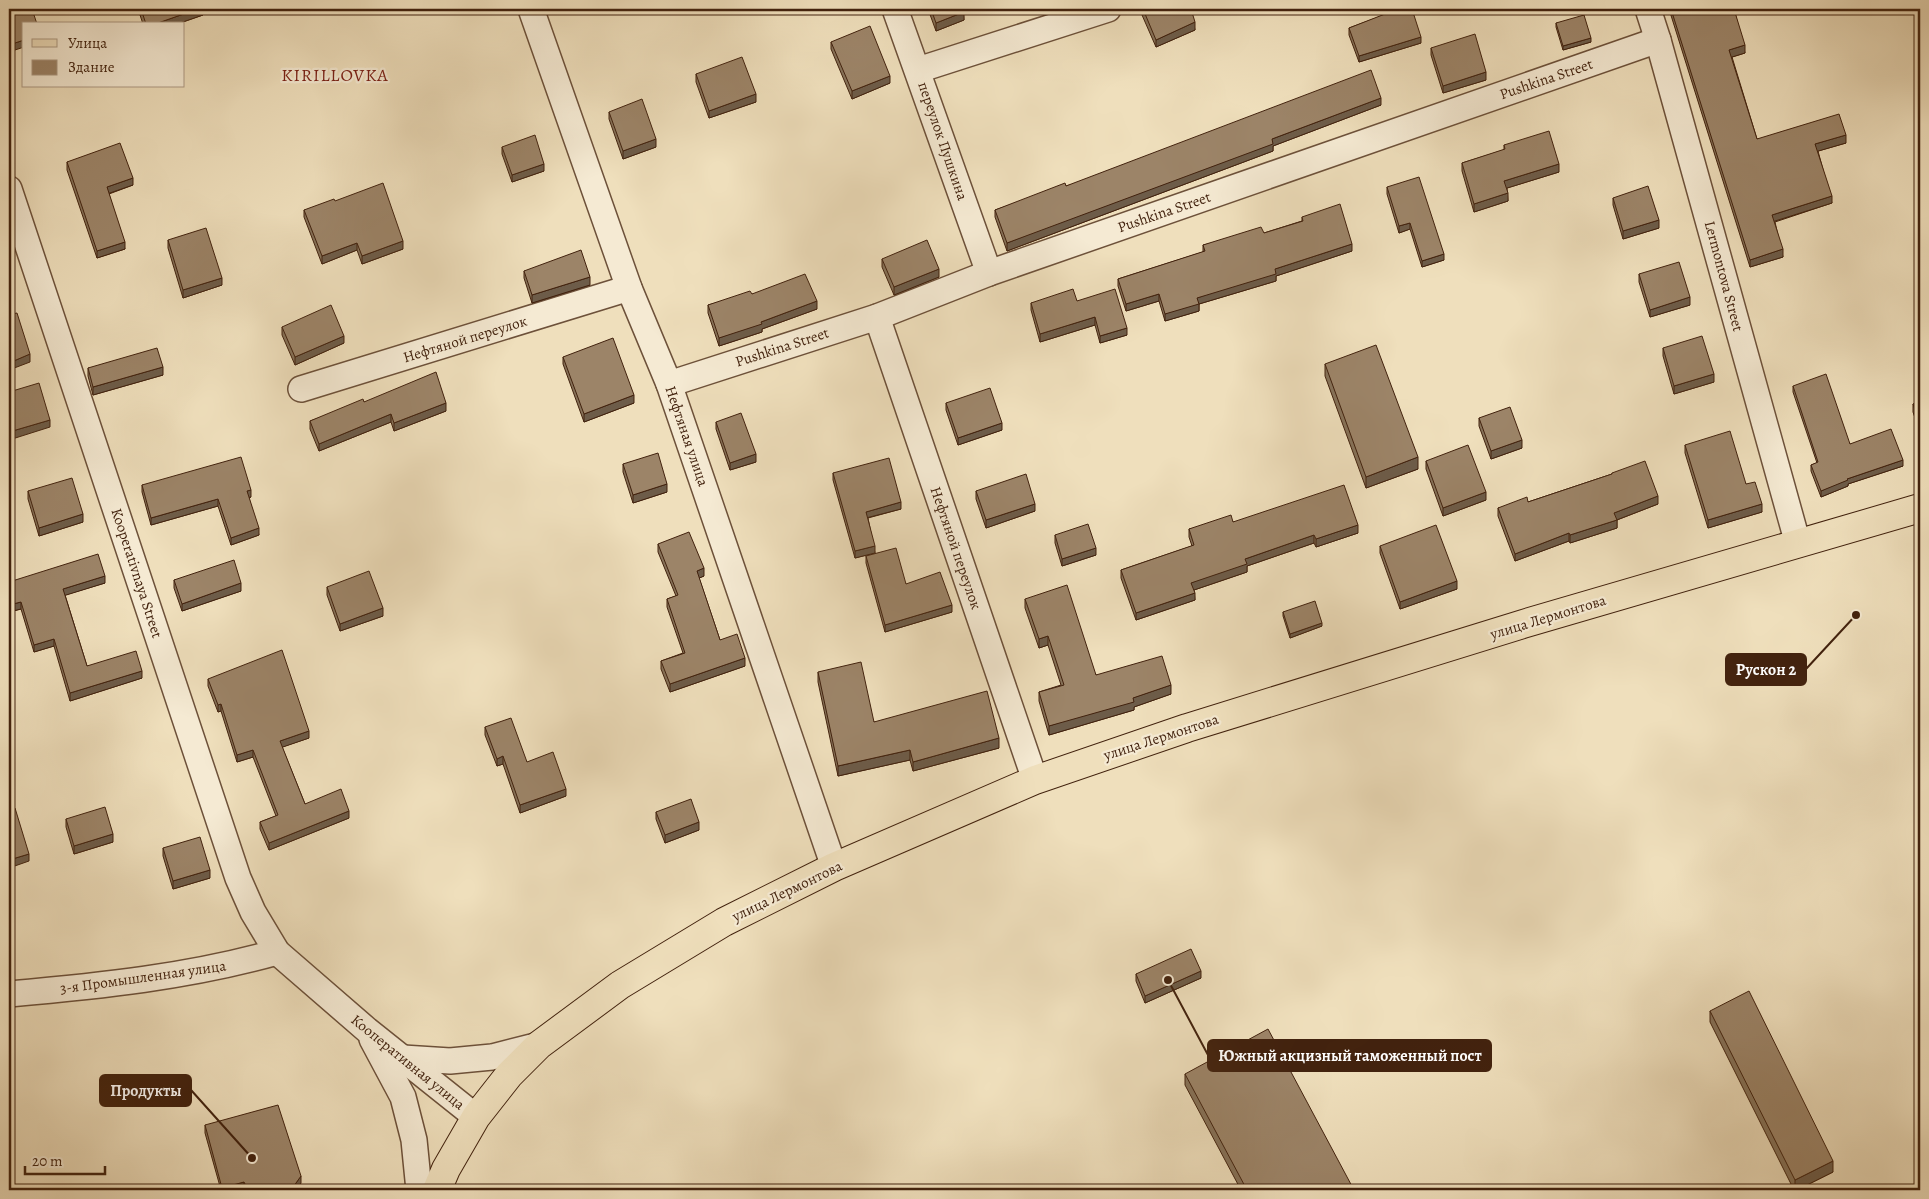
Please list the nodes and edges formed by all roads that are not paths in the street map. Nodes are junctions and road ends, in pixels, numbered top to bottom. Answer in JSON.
{"nodes":[{"id":1,"x":530,"y":9,"type":"edge"},
{"id":2,"x":895,"y":9,"type":"edge"},
{"id":3,"x":1108,"y":9,"type":"edge"},
{"id":4,"x":1648,"y":9,"type":"edge"},
{"id":5,"x":1658,"y":40,"type":"junction"},
{"id":6,"x":918,"y":70,"type":"junction"},
{"id":7,"x":9,"y":189,"type":"edge"},
{"id":8,"x":989,"y":273,"type":"junction"},
{"id":9,"x":629,"y":288,"type":"junction"},
{"id":10,"x":877,"y":316,"type":"junction"},
{"id":11,"x":669,"y":384,"type":"junction"},
{"id":12,"x":301,"y":389,"type":"dead end"},
{"id":13,"x":1920,"y":508,"type":"edge"},
{"id":14,"x":1798,"y":544,"type":"junction"},
{"id":15,"x":1036,"y":780,"type":"junction"},
{"id":16,"x":834,"y":867,"type":"junction"},
{"id":17,"x":277,"y":952,"type":"junction"},
{"id":18,"x":9,"y":994,"type":"edge"},
{"id":19,"x":367,"y":1030,"type":"junction"},
{"id":20,"x":540,"y":1045,"type":"junction"},
{"id":21,"x":403,"y":1058,"type":"junction"},
{"id":22,"x":476,"y":1116,"type":"junction"},
{"id":23,"x":419,"y":1190,"type":"edge"},
{"id":24,"x":437,"y":1190,"type":"edge"}],
"edges":[{"from":1,"to":9,"type":"street","name":"Нефтяная улица"},
{"from":2,"to":6,"type":"street","name":"переулок Пушкина"},
{"from":3,"to":6,"type":"street"},
{"from":4,"to":5,"type":"street","name":"Lermontova Street"},
{"from":5,"to":8,"type":"street","name":"Pushkina Street"},
{"from":5,"to":14,"type":"street","name":"Lermontova Street"},
{"from":6,"to":8,"type":"street","name":"переулок Пушкина"},
{"from":7,"to":17,"type":"street","name":"Kooperativnaya Street"},
{"from":8,"to":10,"type":"street","name":"Pushkina Street"},
{"from":9,"to":11,"type":"street","name":"Нефтяная улица"},
{"from":9,"to":12,"type":"street","name":"Нефтяной переулок"},
{"from":10,"to":11,"type":"street","name":"Pushkina Street"},
{"from":10,"to":15,"type":"street","name":"Нефтяной переулок"},
{"from":11,"to":16,"type":"street","name":"Нефтяная улица"},
{"from":13,"to":14,"type":"main road","name":"улица Лермонтова"},
{"from":14,"to":15,"type":"main road","name":"улица Лермонтова"},
{"from":15,"to":16,"type":"main road","name":"улица Лермонтова"},
{"from":16,"to":20,"type":"main road","name":"улица Лермонтова"},
{"from":17,"to":18,"type":"street","name":"3-я Промышленная улица"},
{"from":17,"to":19,"type":"street","name":"Кооперативная улица"},
{"from":19,"to":21,"type":"street","name":"Кооперативная улица"},
{"from":19,"to":23,"type":"street"},
{"from":20,"to":21,"type":"street"},
{"from":20,"to":22,"type":"main road","name":"улица Лермонтова"},
{"from":21,"to":22,"type":"street","name":"Кооперативная улица"},
{"from":22,"to":24,"type":"main road","name":"Кооперативная улица"}]}
